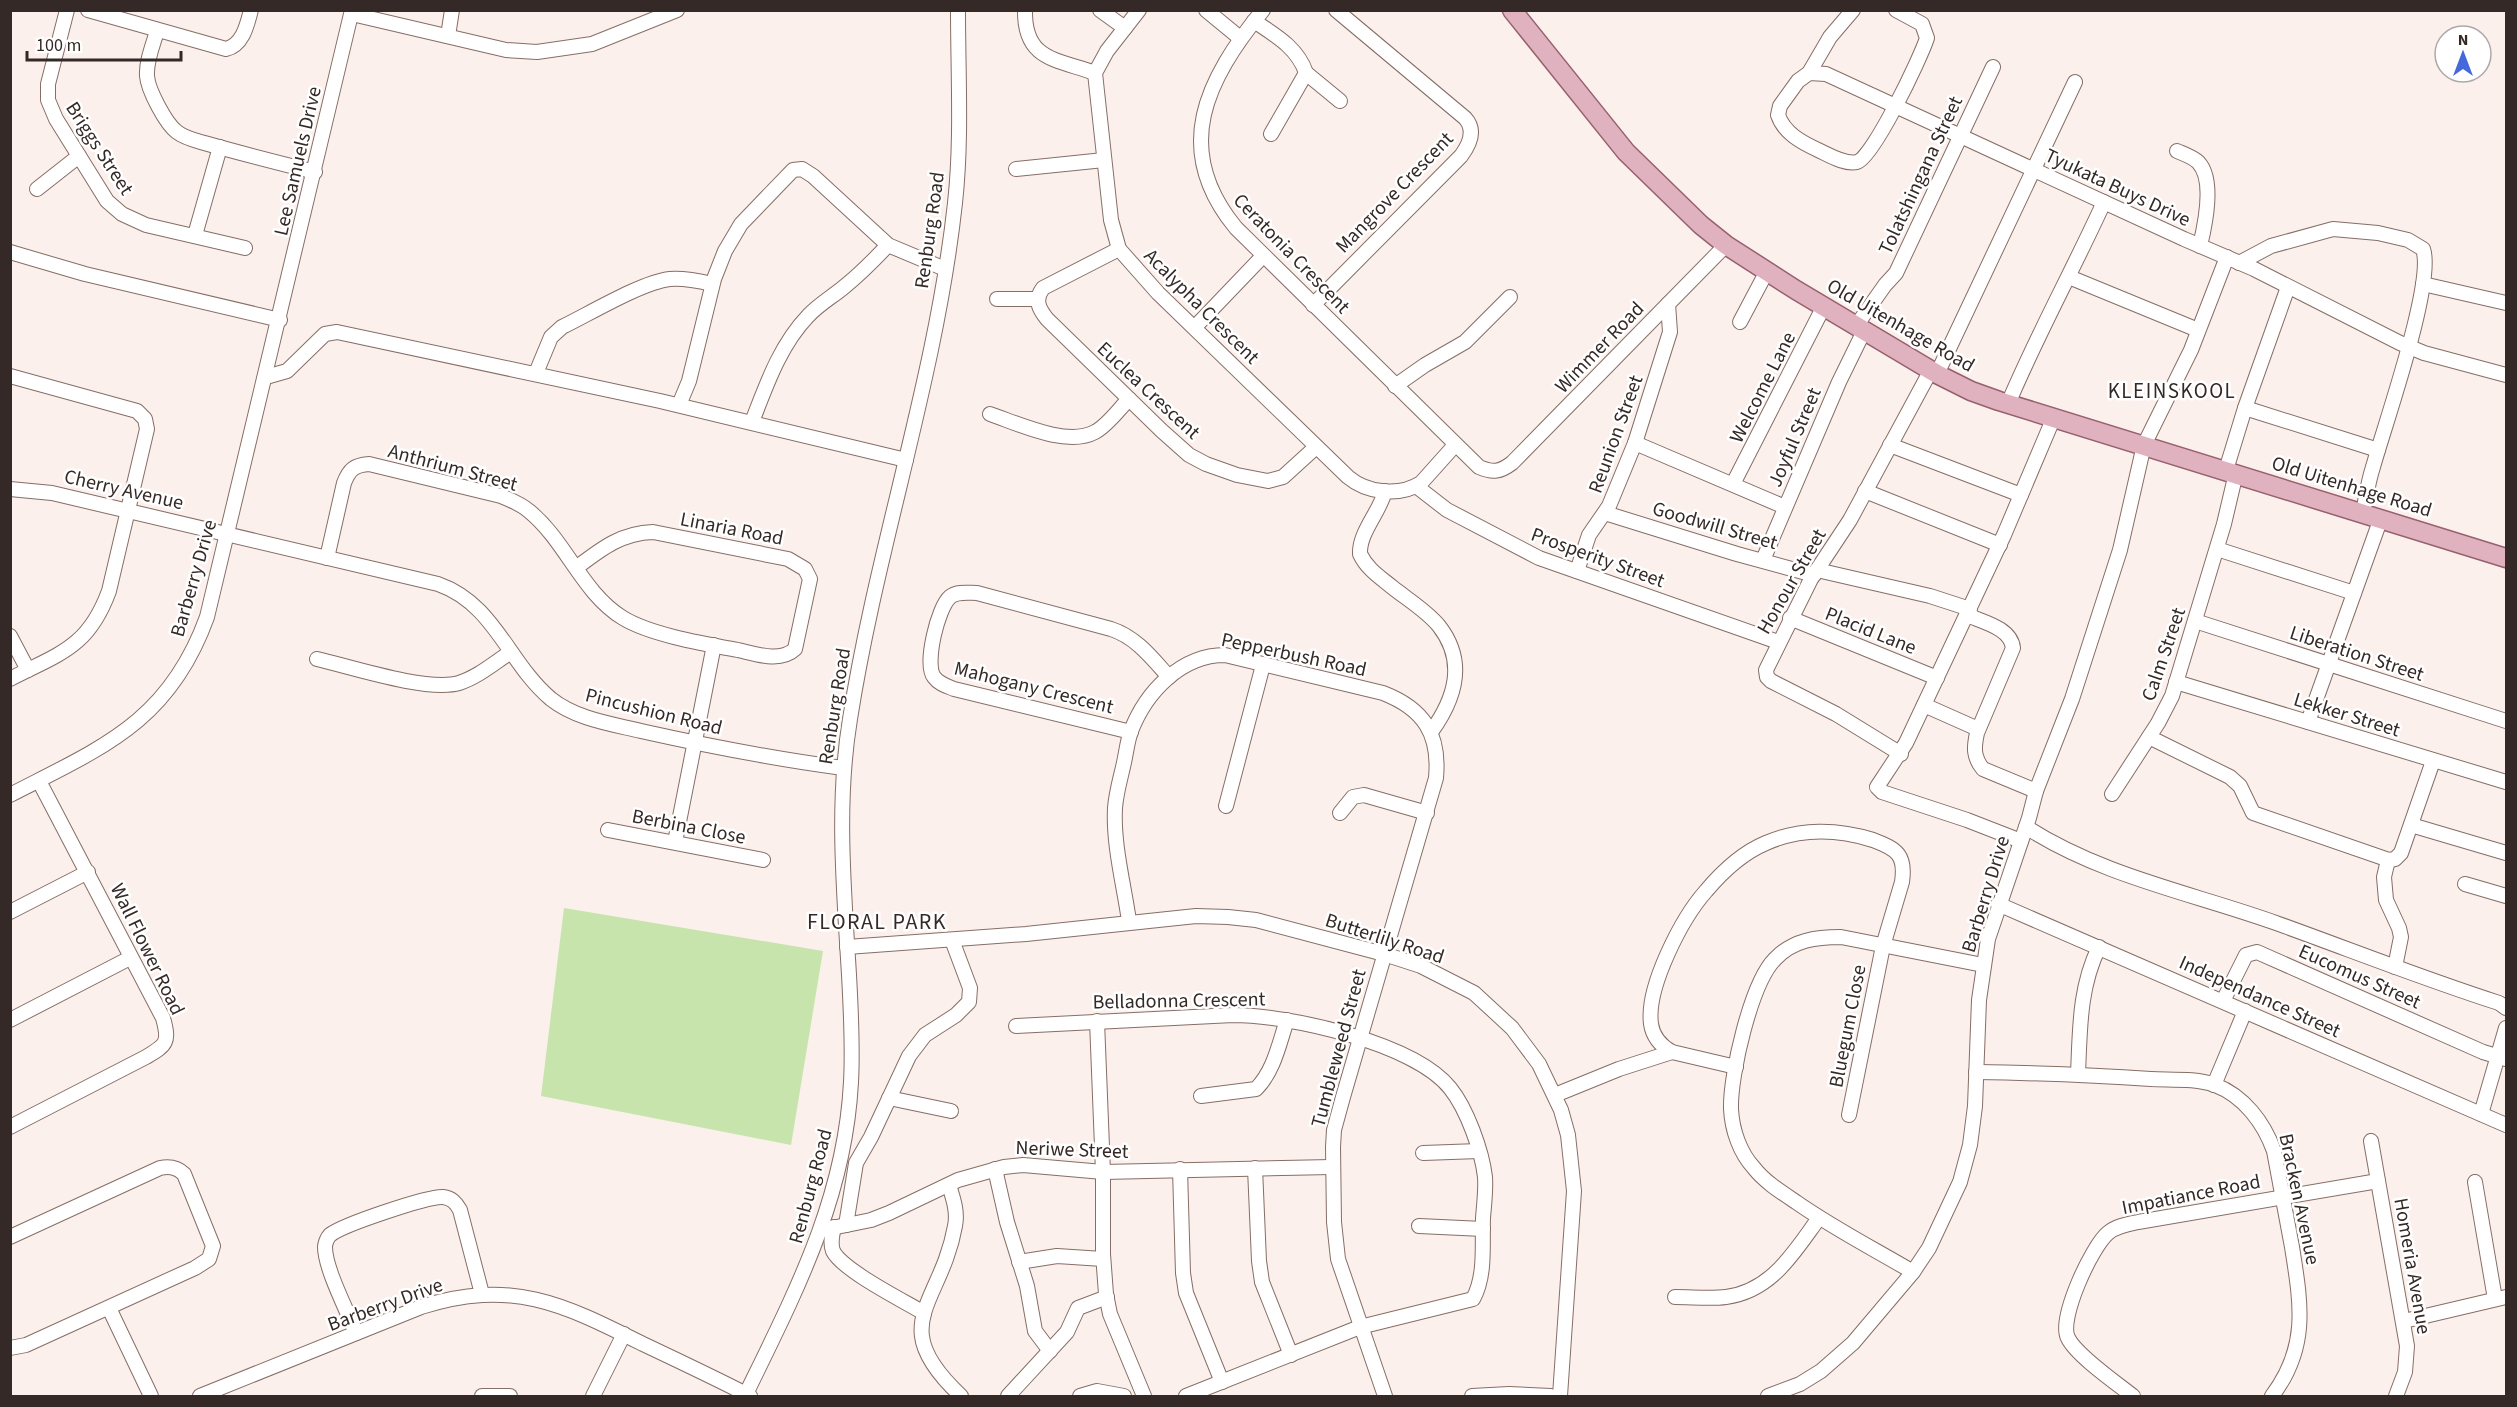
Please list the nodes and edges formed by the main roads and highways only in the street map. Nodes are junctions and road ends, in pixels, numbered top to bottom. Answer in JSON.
{"nodes":[{"id":1,"x":1512,"y":10,"type":"edge"},
{"id":2,"x":2506,"y":558,"type":"edge"}],
"edges":[{"from":1,"to":2,"type":"main road","name":"Old Uitenhage Road"}]}
